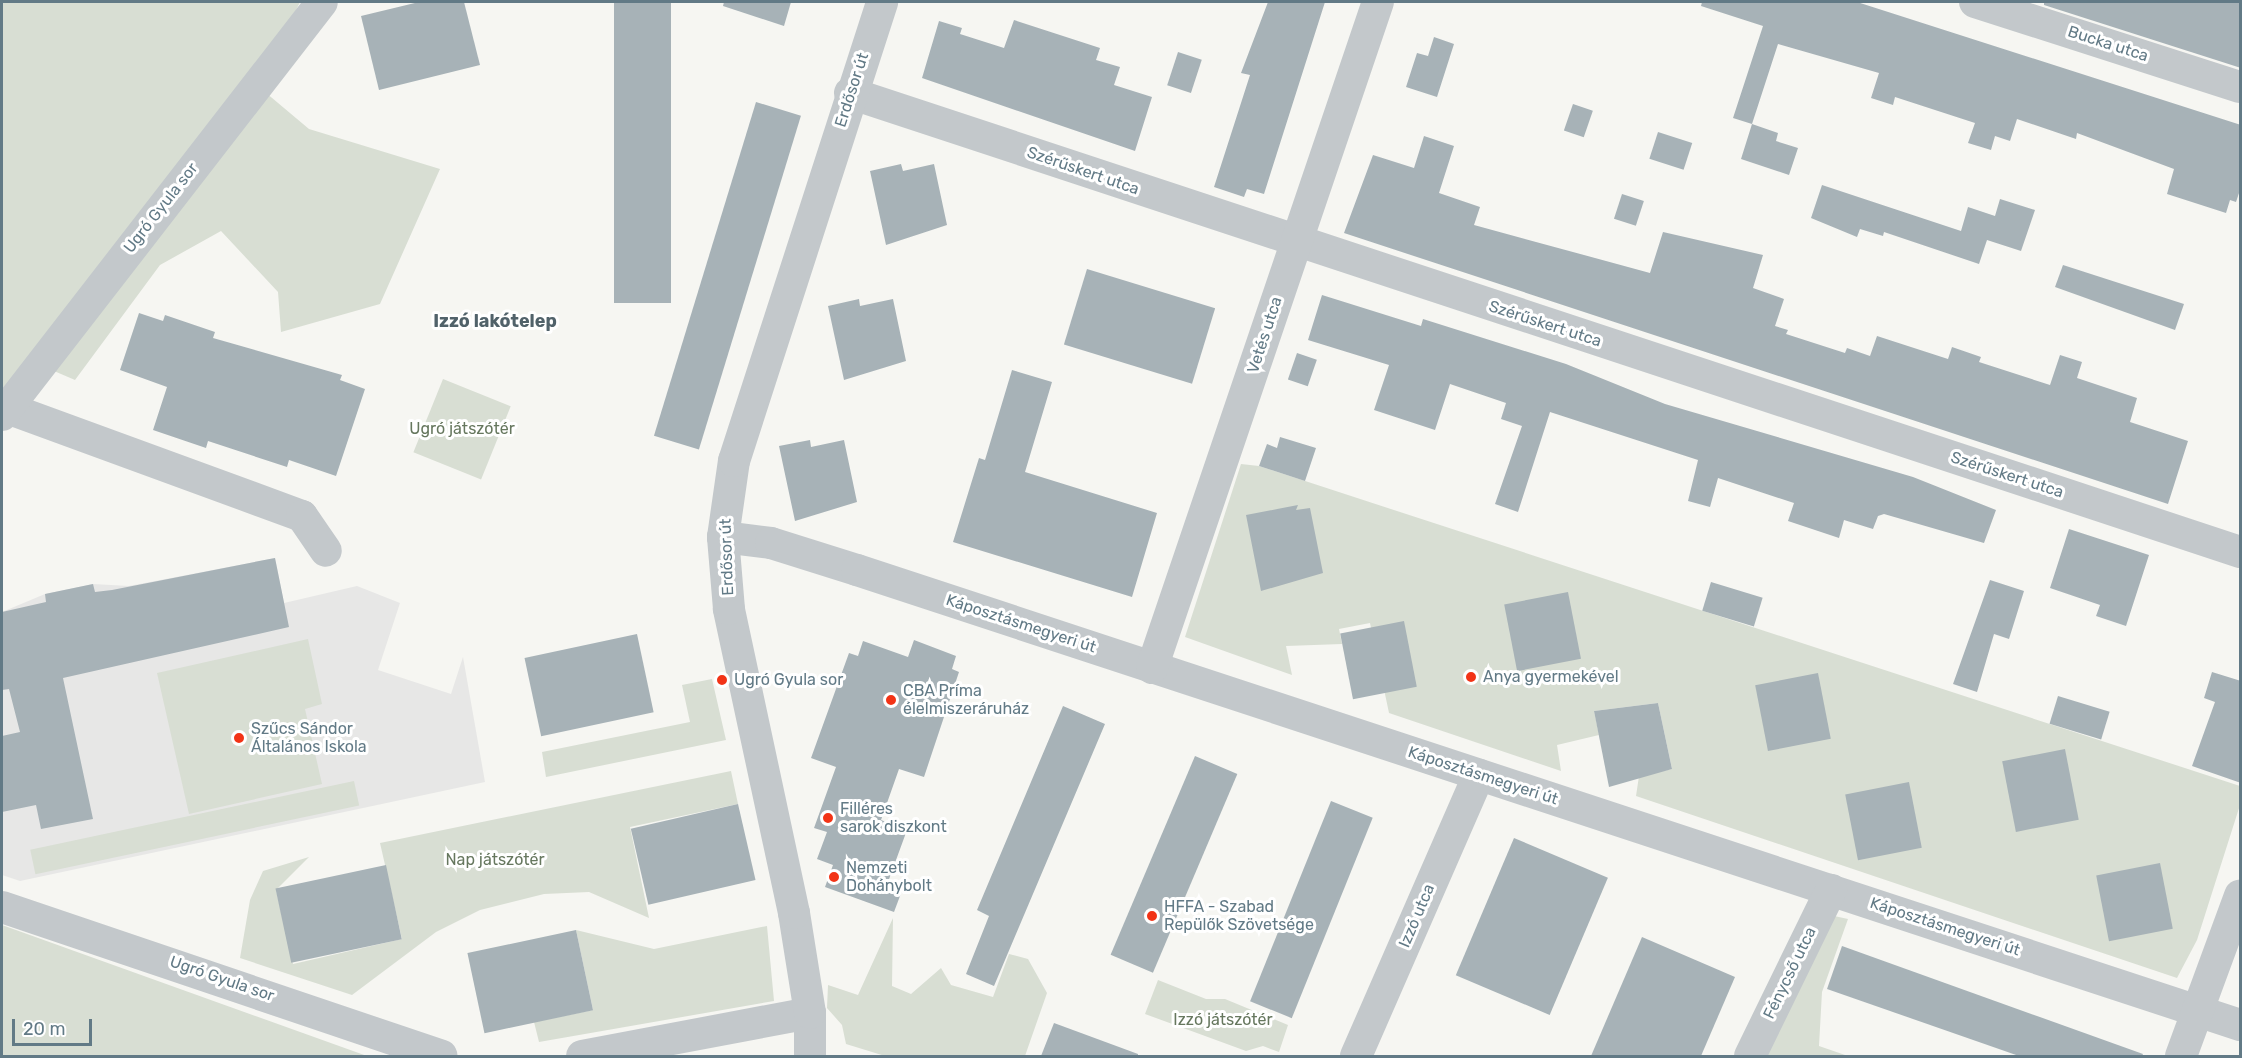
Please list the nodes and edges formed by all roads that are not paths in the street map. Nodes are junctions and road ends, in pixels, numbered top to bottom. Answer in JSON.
{"nodes":[{"id":1,"x":322,"y":2,"type":"edge"},
{"id":2,"x":882,"y":2,"type":"edge"},
{"id":3,"x":1378,"y":2,"type":"edge"},
{"id":4,"x":1975,"y":2,"type":"edge"},
{"id":5,"x":2241,"y":87,"type":"edge"},
{"id":6,"x":850,"y":93,"type":"junction"},
{"id":7,"x":1296,"y":243,"type":"junction"},
{"id":8,"x":4,"y":411,"type":"edge"},
{"id":9,"x":723,"y":537,"type":"junction"},
{"id":10,"x":327,"y":551,"type":"dead end"},
{"id":11,"x":2241,"y":552,"type":"edge"},
{"id":12,"x":1152,"y":668,"type":"junction"},
{"id":13,"x":1479,"y":774,"type":"junction"},
{"id":14,"x":1831,"y":890,"type":"junction"},
{"id":15,"x":2241,"y":896,"type":"edge"},
{"id":16,"x":2,"y":907,"type":"edge"},
{"id":17,"x":2203,"y":1009,"type":"junction"},
{"id":18,"x":810,"y":1013,"type":"junction"},
{"id":19,"x":2241,"y":1025,"type":"edge"},
{"id":20,"x":441,"y":1056,"type":"edge"},
{"id":21,"x":582,"y":1056,"type":"edge"},
{"id":22,"x":810,"y":1056,"type":"edge"},
{"id":23,"x":1356,"y":1056,"type":"edge"},
{"id":24,"x":1750,"y":1056,"type":"edge"},
{"id":25,"x":2181,"y":1056,"type":"edge"}],
"edges":[{"from":1,"to":8,"type":"street","name":"Ugró Gyula sor"},
{"from":2,"to":6,"type":"street","name":"Erdősor út"},
{"from":3,"to":7,"type":"street","name":"Vetés utca"},
{"from":4,"to":5,"type":"street","name":"Bucka utca"},
{"from":6,"to":7,"type":"street","name":"Szérűskert utca"},
{"from":6,"to":9,"type":"street","name":"Erdősor út"},
{"from":7,"to":11,"type":"street","name":"Szérűskert utca"},
{"from":7,"to":12,"type":"street","name":"Vetés utca"},
{"from":8,"to":10,"type":"street"},
{"from":9,"to":12,"type":"street","name":"Káposztásmegyeri út"},
{"from":9,"to":18,"type":"street","name":"Erdősor út"},
{"from":12,"to":13,"type":"street","name":"Káposztásmegyeri út"},
{"from":13,"to":14,"type":"street","name":"Káposztásmegyeri út"},
{"from":13,"to":23,"type":"street","name":"Izzó utca"},
{"from":14,"to":17,"type":"street","name":"Káposztásmegyeri út"},
{"from":14,"to":24,"type":"street","name":"Fénycső utca"},
{"from":15,"to":17,"type":"street"},
{"from":16,"to":20,"type":"street","name":"Ugró Gyula sor"},
{"from":17,"to":19,"type":"street","name":"Káposztásmegyeri út"},
{"from":17,"to":25,"type":"street"},
{"from":18,"to":21,"type":"street"},
{"from":18,"to":22,"type":"street","name":"Erdősor út"}]}
